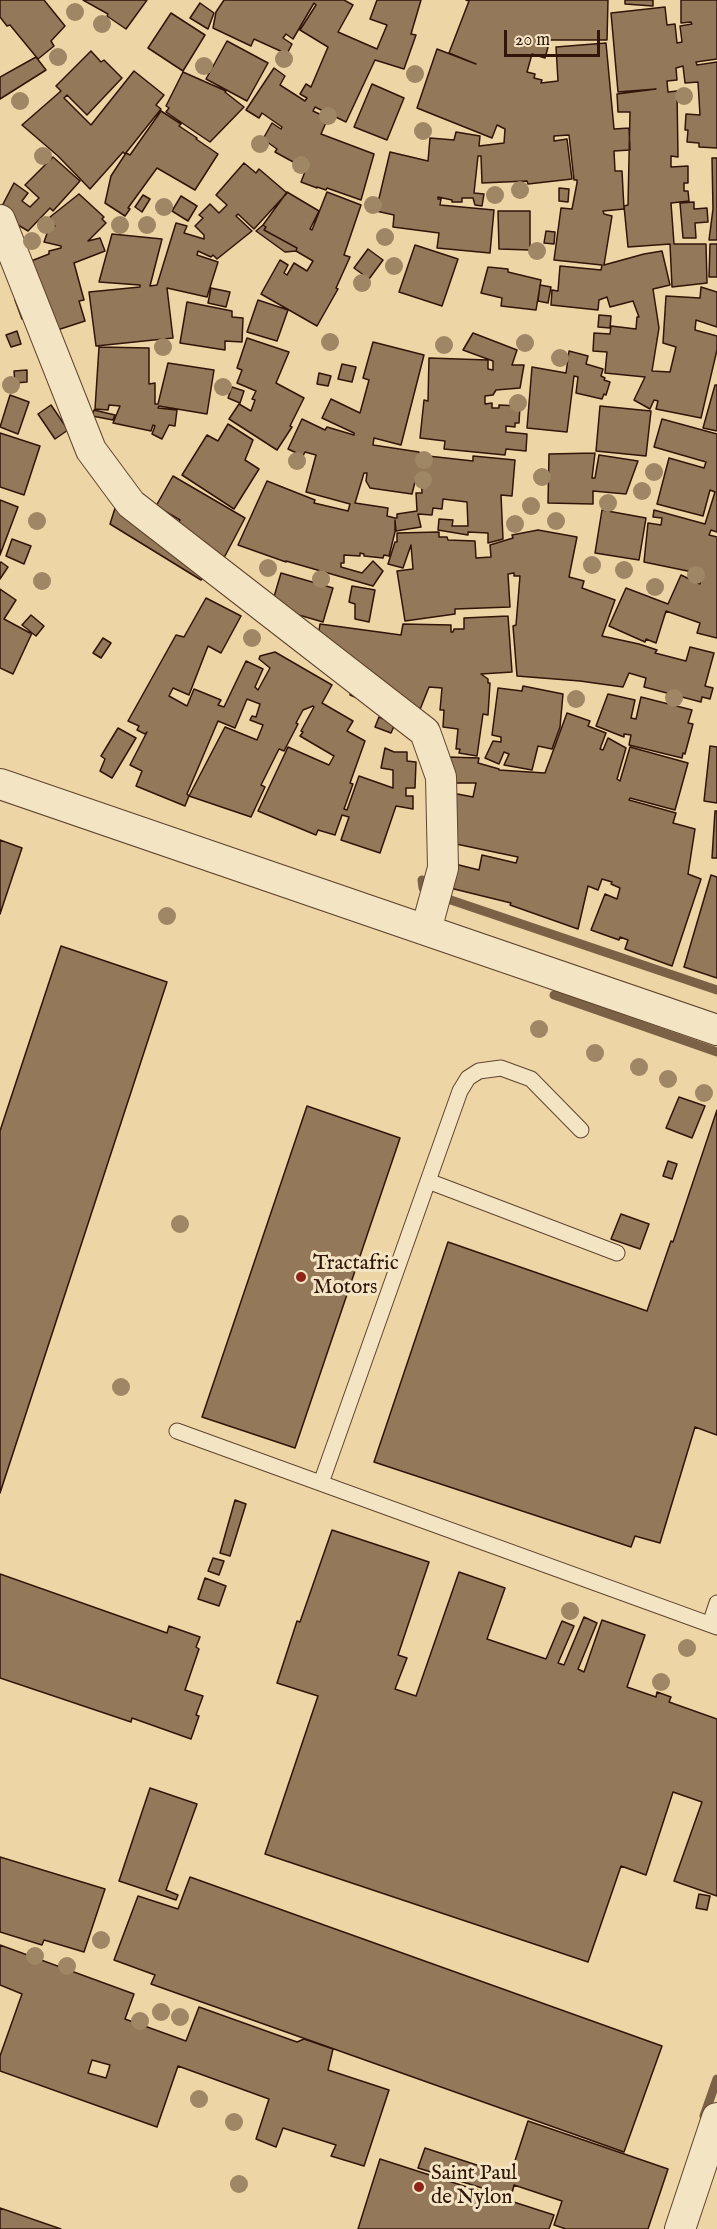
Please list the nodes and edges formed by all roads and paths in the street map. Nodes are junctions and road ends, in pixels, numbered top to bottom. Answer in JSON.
{"nodes":[{"id":1,"x":0,"y":220,"type":"edge"},
{"id":2,"x":0,"y":784,"type":"edge"},
{"id":3,"x":426,"y":930,"type":"junction"},
{"id":4,"x":717,"y":1030,"type":"edge"},
{"id":5,"x":581,"y":1130,"type":"dead end"},
{"id":6,"x":428,"y":1181,"type":"junction"},
{"id":7,"x":617,"y":1253,"type":"dead end"},
{"id":8,"x":177,"y":1431,"type":"dead end"},
{"id":9,"x":321,"y":1483,"type":"junction"},
{"id":10,"x":717,"y":1603,"type":"edge"},
{"id":11,"x":713,"y":1626,"type":"edge"},
{"id":12,"x":717,"y":2118,"type":"edge"},
{"id":13,"x":680,"y":2229,"type":"edge"}],
"edges":[{"from":1,"to":3,"type":"street"},
{"from":2,"to":3,"type":"street"},
{"from":3,"to":4,"type":"street"},
{"from":5,"to":6,"type":"lane"},
{"from":6,"to":7,"type":"lane"},
{"from":6,"to":9,"type":"lane"},
{"from":8,"to":9,"type":"lane"},
{"from":9,"to":11,"type":"lane"},
{"from":10,"to":11,"type":"lane"},
{"from":12,"to":13,"type":"street"}]}
